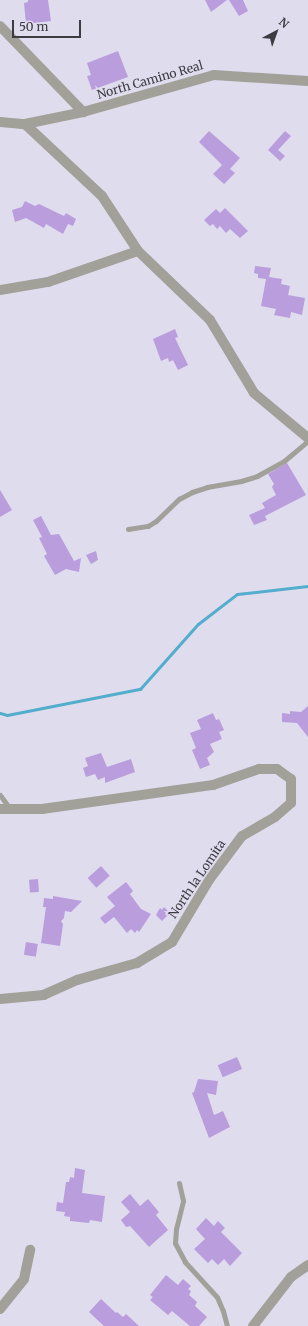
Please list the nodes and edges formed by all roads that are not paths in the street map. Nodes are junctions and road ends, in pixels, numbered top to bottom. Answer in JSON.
{"nodes":[{"id":1,"x":0,"y":26,"type":"edge"},
{"id":2,"x":308,"y":81,"type":"edge"},
{"id":3,"x":83,"y":112,"type":"junction"},
{"id":4,"x":0,"y":122,"type":"edge"},
{"id":5,"x":25,"y":124,"type":"junction"},
{"id":6,"x":138,"y":251,"type":"junction"},
{"id":7,"x":0,"y":290,"type":"edge"},
{"id":8,"x":308,"y":439,"type":"edge"},
{"id":9,"x":128,"y":529,"type":"dead end"},
{"id":10,"x":0,"y":795,"type":"edge"},
{"id":11,"x":5,"y":809,"type":"edge"},
{"id":12,"x":0,"y":999,"type":"edge"},
{"id":13,"x":179,"y":1183,"type":"dead end"},
{"id":14,"x":30,"y":1250,"type":"dead end"},
{"id":15,"x":308,"y":1265,"type":"edge"},
{"id":16,"x":0,"y":1309,"type":"edge"},
{"id":17,"x":227,"y":1326,"type":"edge"},
{"id":18,"x":253,"y":1326,"type":"edge"}],
"edges":[{"from":1,"to":3,"type":"street"},
{"from":2,"to":3,"type":"street","name":"North Camino Real"},
{"from":3,"to":5,"type":"street","name":"North Camino Real"},
{"from":4,"to":5,"type":"street","name":"North Camino Real"},
{"from":5,"to":6,"type":"street"},
{"from":6,"to":7,"type":"street"},
{"from":6,"to":8,"type":"street"},
{"from":8,"to":9,"type":"lane"},
{"from":10,"to":11,"type":"lane"},
{"from":11,"to":12,"type":"street","name":"North la Lomita"},
{"from":13,"to":17,"type":"lane"},
{"from":14,"to":16,"type":"street"},
{"from":15,"to":18,"type":"street"}]}
